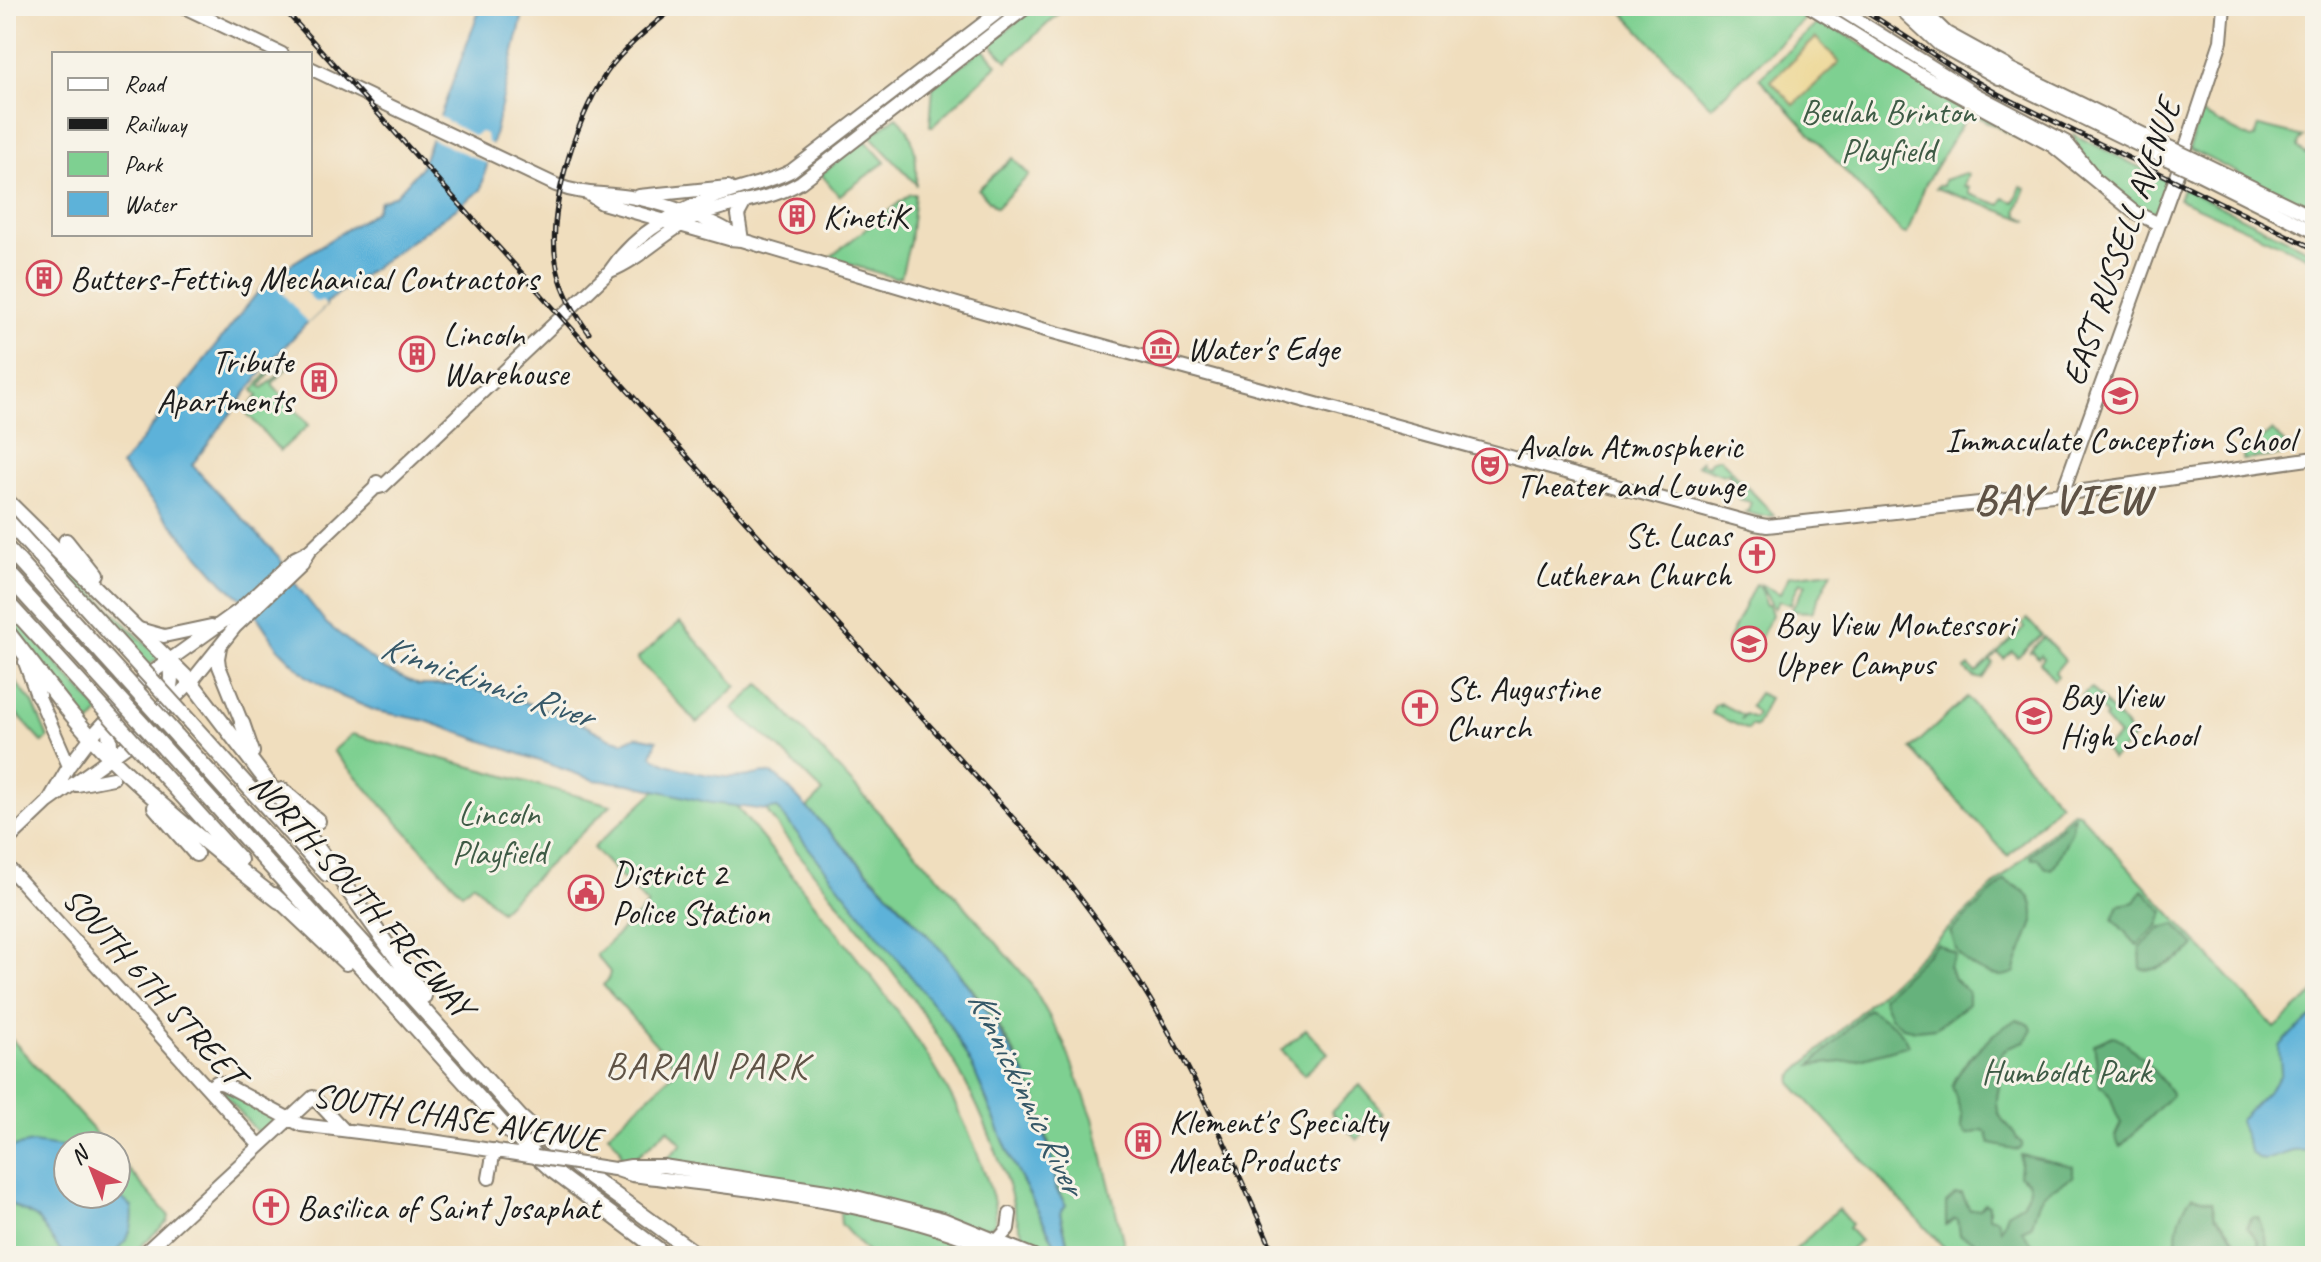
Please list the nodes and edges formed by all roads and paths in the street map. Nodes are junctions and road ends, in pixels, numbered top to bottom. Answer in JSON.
{"nodes":[{"id":1,"x":182,"y":6,"type":"edge"},
{"id":2,"x":1006,"y":6,"type":"edge"},
{"id":3,"x":1028,"y":6,"type":"edge"},
{"id":4,"x":1809,"y":6,"type":"edge"},
{"id":5,"x":1835,"y":6,"type":"edge"},
{"id":6,"x":1899,"y":6,"type":"edge"},
{"id":7,"x":1918,"y":6,"type":"edge"},
{"id":8,"x":2224,"y":6,"type":"edge"},
{"id":9,"x":1868,"y":35,"type":"junction"},
{"id":10,"x":278,"y":52,"type":"edge"},
{"id":11,"x":312,"y":69,"type":"edge"},
{"id":12,"x":2003,"y":72,"type":"junction"},
{"id":13,"x":920,"y":81,"type":"junction"},
{"id":14,"x":2192,"y":165,"type":"junction"},
{"id":15,"x":771,"y":181,"type":"junction"},
{"id":16,"x":744,"y":187,"type":"junction"},
{"id":17,"x":790,"y":189,"type":"junction"},
{"id":18,"x":590,"y":195,"type":"junction"},
{"id":19,"x":632,"y":197,"type":"junction"},
{"id":20,"x":745,"y":202,"type":"junction"},
{"id":21,"x":626,"y":209,"type":"junction"},
{"id":22,"x":696,"y":217,"type":"junction"},
{"id":23,"x":680,"y":218,"type":"junction"},
{"id":24,"x":2315,"y":218,"type":"edge"},
{"id":25,"x":665,"y":220,"type":"junction"},
{"id":26,"x":2159,"y":224,"type":"junction"},
{"id":27,"x":2315,"y":232,"type":"edge"},
{"id":28,"x":637,"y":240,"type":"junction"},
{"id":29,"x":742,"y":240,"type":"junction"},
{"id":30,"x":610,"y":271,"type":"junction"},
{"id":31,"x":2315,"y":458,"type":"edge"},
{"id":32,"x":2062,"y":494,"type":"junction"},
{"id":33,"x":6,"y":500,"type":"edge"},
{"id":34,"x":6,"y":519,"type":"edge"},
{"id":35,"x":66,"y":541,"type":"dead end"},
{"id":36,"x":6,"y":547,"type":"edge"},
{"id":37,"x":6,"y":574,"type":"edge"},
{"id":38,"x":6,"y":601,"type":"edge"},
{"id":39,"x":112,"y":602,"type":"junction"},
{"id":40,"x":242,"y":614,"type":"junction"},
{"id":41,"x":226,"y":621,"type":"junction"},
{"id":42,"x":139,"y":629,"type":"junction"},
{"id":43,"x":6,"y":631,"type":"edge"},
{"id":44,"x":222,"y":643,"type":"junction"},
{"id":45,"x":22,"y":650,"type":"junction"},
{"id":46,"x":169,"y":660,"type":"junction"},
{"id":47,"x":191,"y":682,"type":"junction"},
{"id":48,"x":38,"y":695,"type":"joint"},
{"id":49,"x":117,"y":706,"type":"junction"},
{"id":50,"x":162,"y":712,"type":"junction"},
{"id":51,"x":242,"y":723,"type":"joint"},
{"id":52,"x":91,"y":737,"type":"junction"},
{"id":53,"x":111,"y":758,"type":"junction"},
{"id":54,"x":69,"y":766,"type":"junction"},
{"id":55,"x":113,"y":778,"type":"joint"},
{"id":56,"x":132,"y":778,"type":"junction"},
{"id":57,"x":268,"y":781,"type":"junction"},
{"id":58,"x":74,"y":785,"type":"junction"},
{"id":59,"x":48,"y":802,"type":"junction"},
{"id":60,"x":318,"y":821,"type":"dead end"},
{"id":61,"x":6,"y":842,"type":"edge"},
{"id":62,"x":196,"y":854,"type":"dead end"},
{"id":63,"x":6,"y":865,"type":"edge"},
{"id":64,"x":279,"y":901,"type":"junction"},
{"id":65,"x":359,"y":910,"type":"junction"},
{"id":66,"x":430,"y":1015,"type":"junction"},
{"id":67,"x":410,"y":1024,"type":"junction"},
{"id":68,"x":208,"y":1088,"type":"junction"},
{"id":69,"x":289,"y":1119,"type":"junction"},
{"id":70,"x":344,"y":1130,"type":"junction"},
{"id":71,"x":260,"y":1146,"type":"junction"},
{"id":72,"x":494,"y":1150,"type":"junction"},
{"id":73,"x":489,"y":1178,"type":"dead end"},
{"id":74,"x":1010,"y":1214,"type":"dead end"},
{"id":75,"x":994,"y":1244,"type":"junction"},
{"id":76,"x":141,"y":1256,"type":"edge"},
{"id":77,"x":667,"y":1256,"type":"edge"},
{"id":78,"x":699,"y":1256,"type":"edge"},
{"id":79,"x":1008,"y":1256,"type":"edge"},
{"id":80,"x":1034,"y":1256,"type":"edge"}],
"edges":[{"from":1,"to":10,"type":"main road"},
{"from":2,"to":13,"type":"main road"},
{"from":3,"to":13,"type":"main road"},
{"from":4,"to":9,"type":"main road"},
{"from":5,"to":9,"type":"main road"},
{"from":6,"to":12,"type":"highway"},
{"from":7,"to":12,"type":"highway"},
{"from":8,"to":26,"type":"main road","name":"EAST RUSSELL AVENUE"},
{"from":9,"to":26,"type":"main road"},
{"from":11,"to":18,"type":"main road"},
{"from":12,"to":14,"type":"main road","bridge":true},
{"from":13,"to":15,"type":"main road"},
{"from":13,"to":17,"type":"main road"},
{"from":14,"to":24,"type":"main road"},
{"from":14,"to":27,"type":"main road"},
{"from":15,"to":16,"type":"main road"},
{"from":15,"to":17,"type":"main road"},
{"from":16,"to":19,"type":"main road"},
{"from":16,"to":23,"type":"main road"},
{"from":17,"to":20,"type":"main road"},
{"from":18,"to":19,"type":"main road"},
{"from":18,"to":21,"type":"main road"},
{"from":19,"to":23,"type":"main road"},
{"from":20,"to":22,"type":"main road"},
{"from":20,"to":29,"type":"main road"},
{"from":21,"to":25,"type":"main road"},
{"from":21,"to":28,"type":"main road"},
{"from":22,"to":23,"type":"main road"},
{"from":22,"to":29,"type":"main road"},
{"from":23,"to":25,"type":"main road"},
{"from":23,"to":29,"type":"main road"},
{"from":23,"to":30,"type":"main road"},
{"from":25,"to":28,"type":"main road"},
{"from":26,"to":32,"type":"main road","name":"EAST RUSSELL AVENUE"},
{"from":28,"to":30,"type":"main road"},
{"from":29,"to":32,"type":"main road"},
{"from":30,"to":40,"type":"main road"},
{"from":31,"to":32,"type":"main road"},
{"from":33,"to":39,"type":"highway"},
{"from":34,"to":65,"type":"highway","bridge":true},
{"from":35,"to":39,"type":"highway"},
{"from":36,"to":66,"type":"highway","name":"NORTH-SOUTH FREEWAY","bridge":true},
{"from":37,"to":67,"type":"highway","name":"NORTH-SOUTH FREEWAY","bridge":true},
{"from":38,"to":64,"type":"highway","bridge":true},
{"from":39,"to":42,"type":"highway"},
{"from":40,"to":41,"type":"main road"},
{"from":40,"to":44,"type":"main road"},
{"from":41,"to":42,"type":"main road"},
{"from":41,"to":46,"type":"main road"},
{"from":42,"to":46,"type":"highway"},
{"from":43,"to":45,"type":"highway"},
{"from":44,"to":47,"type":"main road"},
{"from":44,"to":51,"type":"main road"},
{"from":45,"to":48,"type":"highway"},
{"from":45,"to":52,"type":"highway"},
{"from":46,"to":47,"type":"highway"},
{"from":46,"to":49,"type":"main road"},
{"from":46,"to":50,"type":"highway"},
{"from":47,"to":50,"type":"main road"},
{"from":47,"to":57,"type":"highway"},
{"from":48,"to":54,"type":"main road"},
{"from":49,"to":52,"type":"main road"},
{"from":49,"to":53,"type":"highway"},
{"from":50,"to":53,"type":"main road"},
{"from":51,"to":57,"type":"highway"},
{"from":52,"to":53,"type":"highway"},
{"from":52,"to":54,"type":"main road"},
{"from":53,"to":56,"type":"highway"},
{"from":53,"to":58,"type":"main road"},
{"from":54,"to":59,"type":"main road"},
{"from":55,"to":56,"type":"highway"},
{"from":55,"to":58,"type":"main road"},
{"from":56,"to":62,"type":"highway"},
{"from":56,"to":64,"type":"highway"},
{"from":57,"to":60,"type":"highway"},
{"from":57,"to":65,"type":"highway"},
{"from":58,"to":59,"type":"main road"},
{"from":59,"to":61,"type":"main road"},
{"from":63,"to":68,"type":"main road","name":"SOUTH 6TH STREET"},
{"from":64,"to":67,"type":"highway"},
{"from":65,"to":66,"type":"highway"},
{"from":66,"to":78,"type":"highway","name":"NORTH-SOUTH FREEWAY"},
{"from":67,"to":77,"type":"highway","name":"NORTH-SOUTH FREEWAY"},
{"from":68,"to":69,"type":"main road","name":"SOUTH CHASE AVENUE"},
{"from":68,"to":71,"type":"main road","name":"SOUTH 6TH STREET"},
{"from":69,"to":70,"type":"main road","name":"SOUTH CHASE AVENUE"},
{"from":69,"to":70,"type":"main road"},
{"from":69,"to":71,"type":"main road"},
{"from":70,"to":72,"type":"main road","name":"SOUTH CHASE AVENUE"},
{"from":71,"to":76,"type":"main road"},
{"from":72,"to":73,"type":"main road"},
{"from":72,"to":75,"type":"main road","name":"SOUTH CHASE AVENUE","bridge":true},
{"from":74,"to":75,"type":"main road"},
{"from":75,"to":79,"type":"main road","name":"SOUTH CHASE AVENUE"},
{"from":75,"to":80,"type":"main road","name":"SOUTH CHASE AVENUE"}]}
